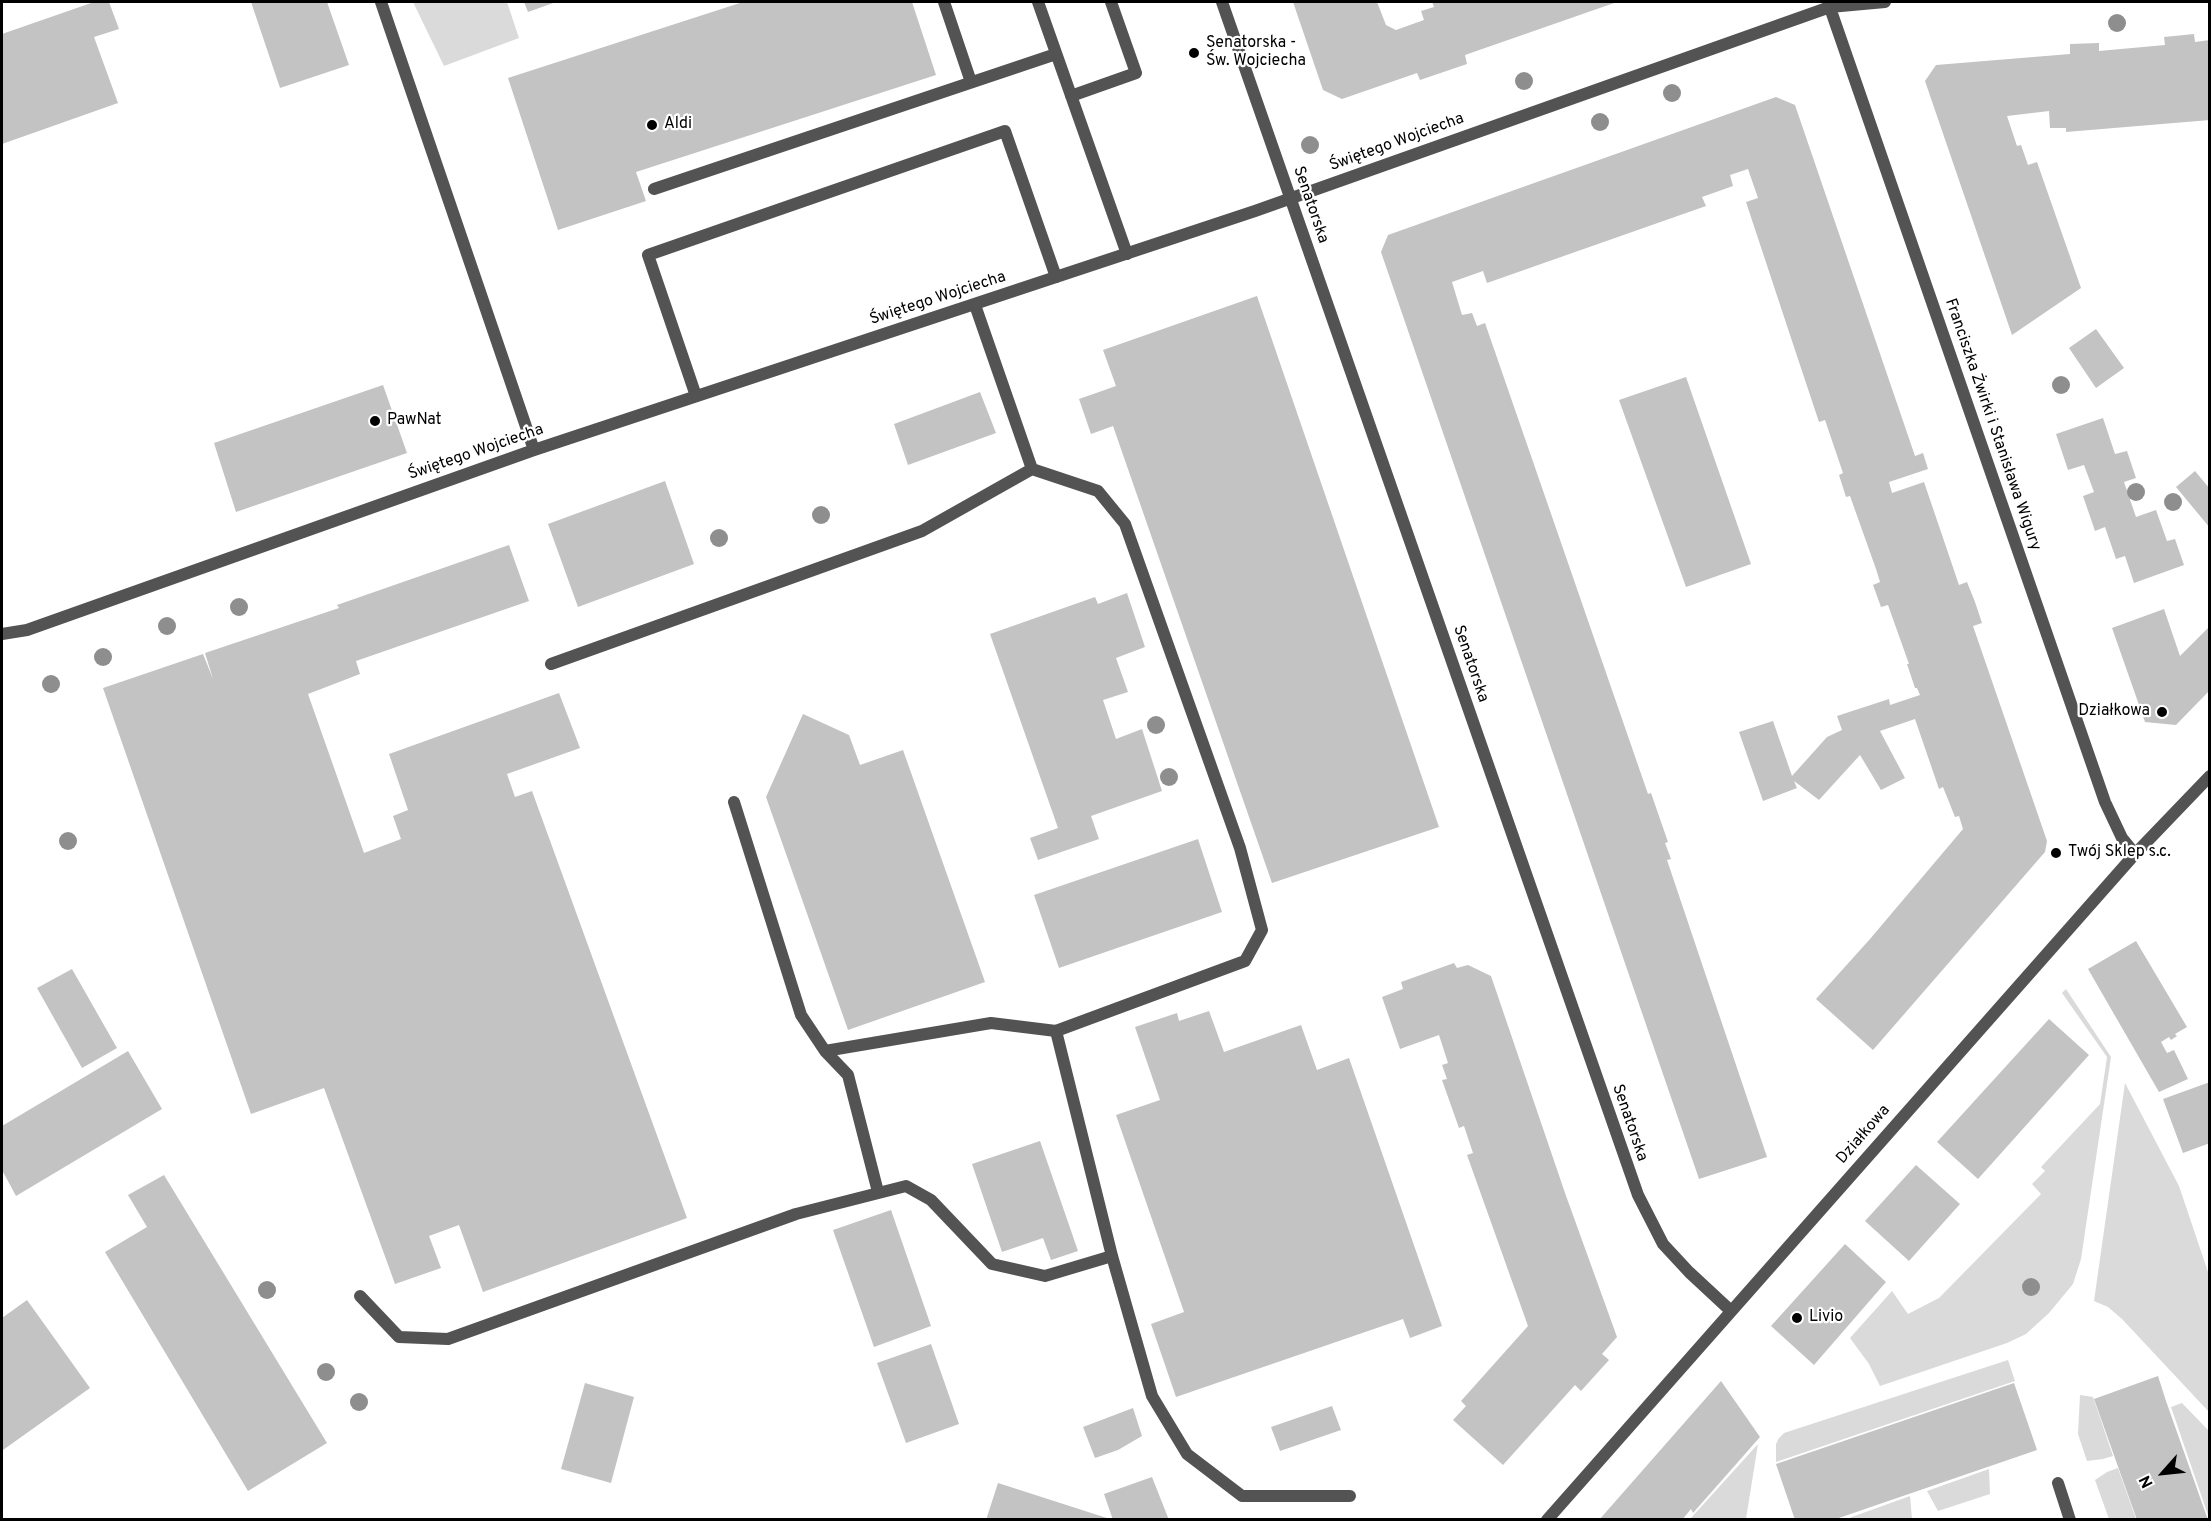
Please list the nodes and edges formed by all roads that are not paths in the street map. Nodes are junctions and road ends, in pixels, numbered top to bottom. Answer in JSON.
{"nodes":[{"id":1,"x":381,"y":2,"type":"edge"},
{"id":2,"x":944,"y":2,"type":"edge"},
{"id":3,"x":1038,"y":2,"type":"edge"},
{"id":4,"x":1111,"y":2,"type":"edge"},
{"id":5,"x":1222,"y":2,"type":"edge"},
{"id":6,"x":1885,"y":2,"type":"edge"},
{"id":7,"x":1829,"y":4,"type":"edge"},
{"id":8,"x":1056,"y":54,"type":"junction"},
{"id":9,"x":971,"y":82,"type":"junction"},
{"id":10,"x":1071,"y":96,"type":"junction"},
{"id":11,"x":654,"y":189,"type":"dead end"},
{"id":12,"x":1290,"y":198,"type":"junction"},
{"id":13,"x":1128,"y":254,"type":"junction"},
{"id":14,"x":1056,"y":277,"type":"junction"},
{"id":15,"x":975,"y":304,"type":"junction"},
{"id":16,"x":696,"y":396,"type":"junction"},
{"id":17,"x":534,"y":450,"type":"junction"},
{"id":18,"x":1032,"y":469,"type":"junction"},
{"id":19,"x":2,"y":634,"type":"edge"},
{"id":20,"x":552,"y":664,"type":"dead end"},
{"id":21,"x":2210,"y":776,"type":"edge"},
{"id":22,"x":734,"y":802,"type":"dead end"},
{"id":23,"x":2135,"y":854,"type":"junction"},
{"id":24,"x":1056,"y":1031,"type":"junction"},
{"id":25,"x":825,"y":1051,"type":"junction"},
{"id":26,"x":878,"y":1192,"type":"junction"},
{"id":27,"x":1112,"y":1256,"type":"junction"},
{"id":28,"x":360,"y":1296,"type":"dead end"},
{"id":29,"x":1731,"y":1311,"type":"junction"},
{"id":30,"x":2058,"y":1483,"type":"dead end"},
{"id":31,"x":1350,"y":1496,"type":"dead end"},
{"id":32,"x":1547,"y":1520,"type":"edge"},
{"id":33,"x":2070,"y":1520,"type":"edge"}],
"edges":[{"from":1,"to":17,"type":"street"},
{"from":2,"to":9,"type":"street"},
{"from":3,"to":8,"type":"street"},
{"from":4,"to":10,"type":"street"},
{"from":5,"to":12,"type":"street","name":"Senatorska"},
{"from":6,"to":7,"type":"street","name":"Świętego Wojciecha"},
{"from":7,"to":12,"type":"street","name":"Świętego Wojciecha"},
{"from":7,"to":23,"type":"street","name":"Franciszka Żwirki i Stanisława Wigury"},
{"from":8,"to":9,"type":"street"},
{"from":8,"to":10,"type":"street"},
{"from":9,"to":11,"type":"street"},
{"from":10,"to":13,"type":"street"},
{"from":12,"to":13,"type":"street","name":"Świętego Wojciecha"},
{"from":12,"to":29,"type":"street","name":"Senatorska"},
{"from":13,"to":14,"type":"street","name":"Świętego Wojciecha"},
{"from":14,"to":15,"type":"street","name":"Świętego Wojciecha"},
{"from":14,"to":16,"type":"street"},
{"from":15,"to":16,"type":"street","name":"Świętego Wojciecha"},
{"from":15,"to":18,"type":"street"},
{"from":16,"to":17,"type":"street","name":"Świętego Wojciecha"},
{"from":17,"to":19,"type":"street","name":"Świętego Wojciecha"},
{"from":18,"to":20,"type":"street"},
{"from":18,"to":24,"type":"street"},
{"from":21,"to":23,"type":"street","name":"Działkowa"},
{"from":22,"to":25,"type":"street"},
{"from":23,"to":29,"type":"street","name":"Działkowa"},
{"from":24,"to":25,"type":"street"},
{"from":24,"to":27,"type":"street"},
{"from":25,"to":26,"type":"street"},
{"from":26,"to":27,"type":"street"},
{"from":26,"to":28,"type":"street"},
{"from":27,"to":31,"type":"street"},
{"from":29,"to":32,"type":"street","name":"Działkowa"},
{"from":30,"to":33,"type":"street"}]}
